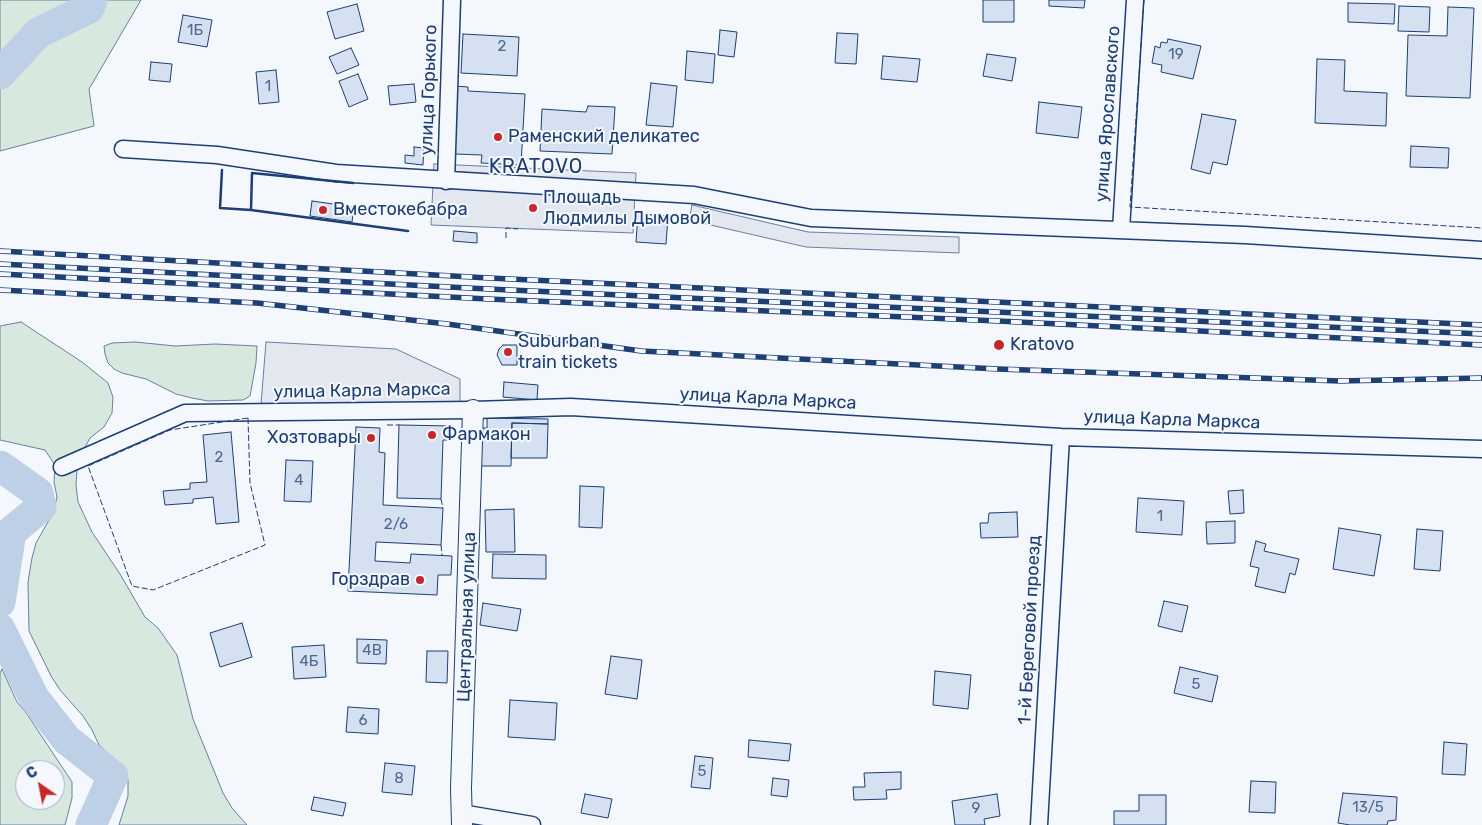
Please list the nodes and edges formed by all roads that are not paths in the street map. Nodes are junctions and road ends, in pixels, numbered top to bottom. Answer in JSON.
{"nodes":[{"id":1,"x":452,"y":0,"type":"edge"},
{"id":2,"x":1135,"y":0,"type":"edge"},
{"id":3,"x":123,"y":149,"type":"dead end"},
{"id":4,"x":446,"y":181,"type":"junction"},
{"id":5,"x":1121,"y":230,"type":"junction"},
{"id":6,"x":1482,"y":250,"type":"edge"},
{"id":7,"x":473,"y":410,"type":"junction"},
{"id":8,"x":1060,"y":437,"type":"junction"},
{"id":9,"x":1482,"y":449,"type":"edge"},
{"id":10,"x":62,"y":467,"type":"dead end"},
{"id":11,"x":461,"y":819,"type":"edge"},
{"id":12,"x":532,"y":825,"type":"edge"},
{"id":13,"x":1039,"y":825,"type":"edge"}],
"edges":[{"from":1,"to":4,"type":"street","name":"улица Горького"},
{"from":2,"to":5,"type":"street","name":"улица Ярославского"},
{"from":3,"to":4,"type":"street"},
{"from":4,"to":5,"type":"street"},
{"from":5,"to":6,"type":"street"},
{"from":7,"to":8,"type":"street","name":"улица Карла Маркса"},
{"from":7,"to":10,"type":"street","name":"улица Карла Маркса"},
{"from":7,"to":11,"type":"street","name":"Центральная улица"},
{"from":8,"to":9,"type":"street","name":"улица Карла Маркса"},
{"from":8,"to":13,"type":"street","name":"1-й Береговой проезд"},
{"from":11,"to":12,"type":"street"}]}
